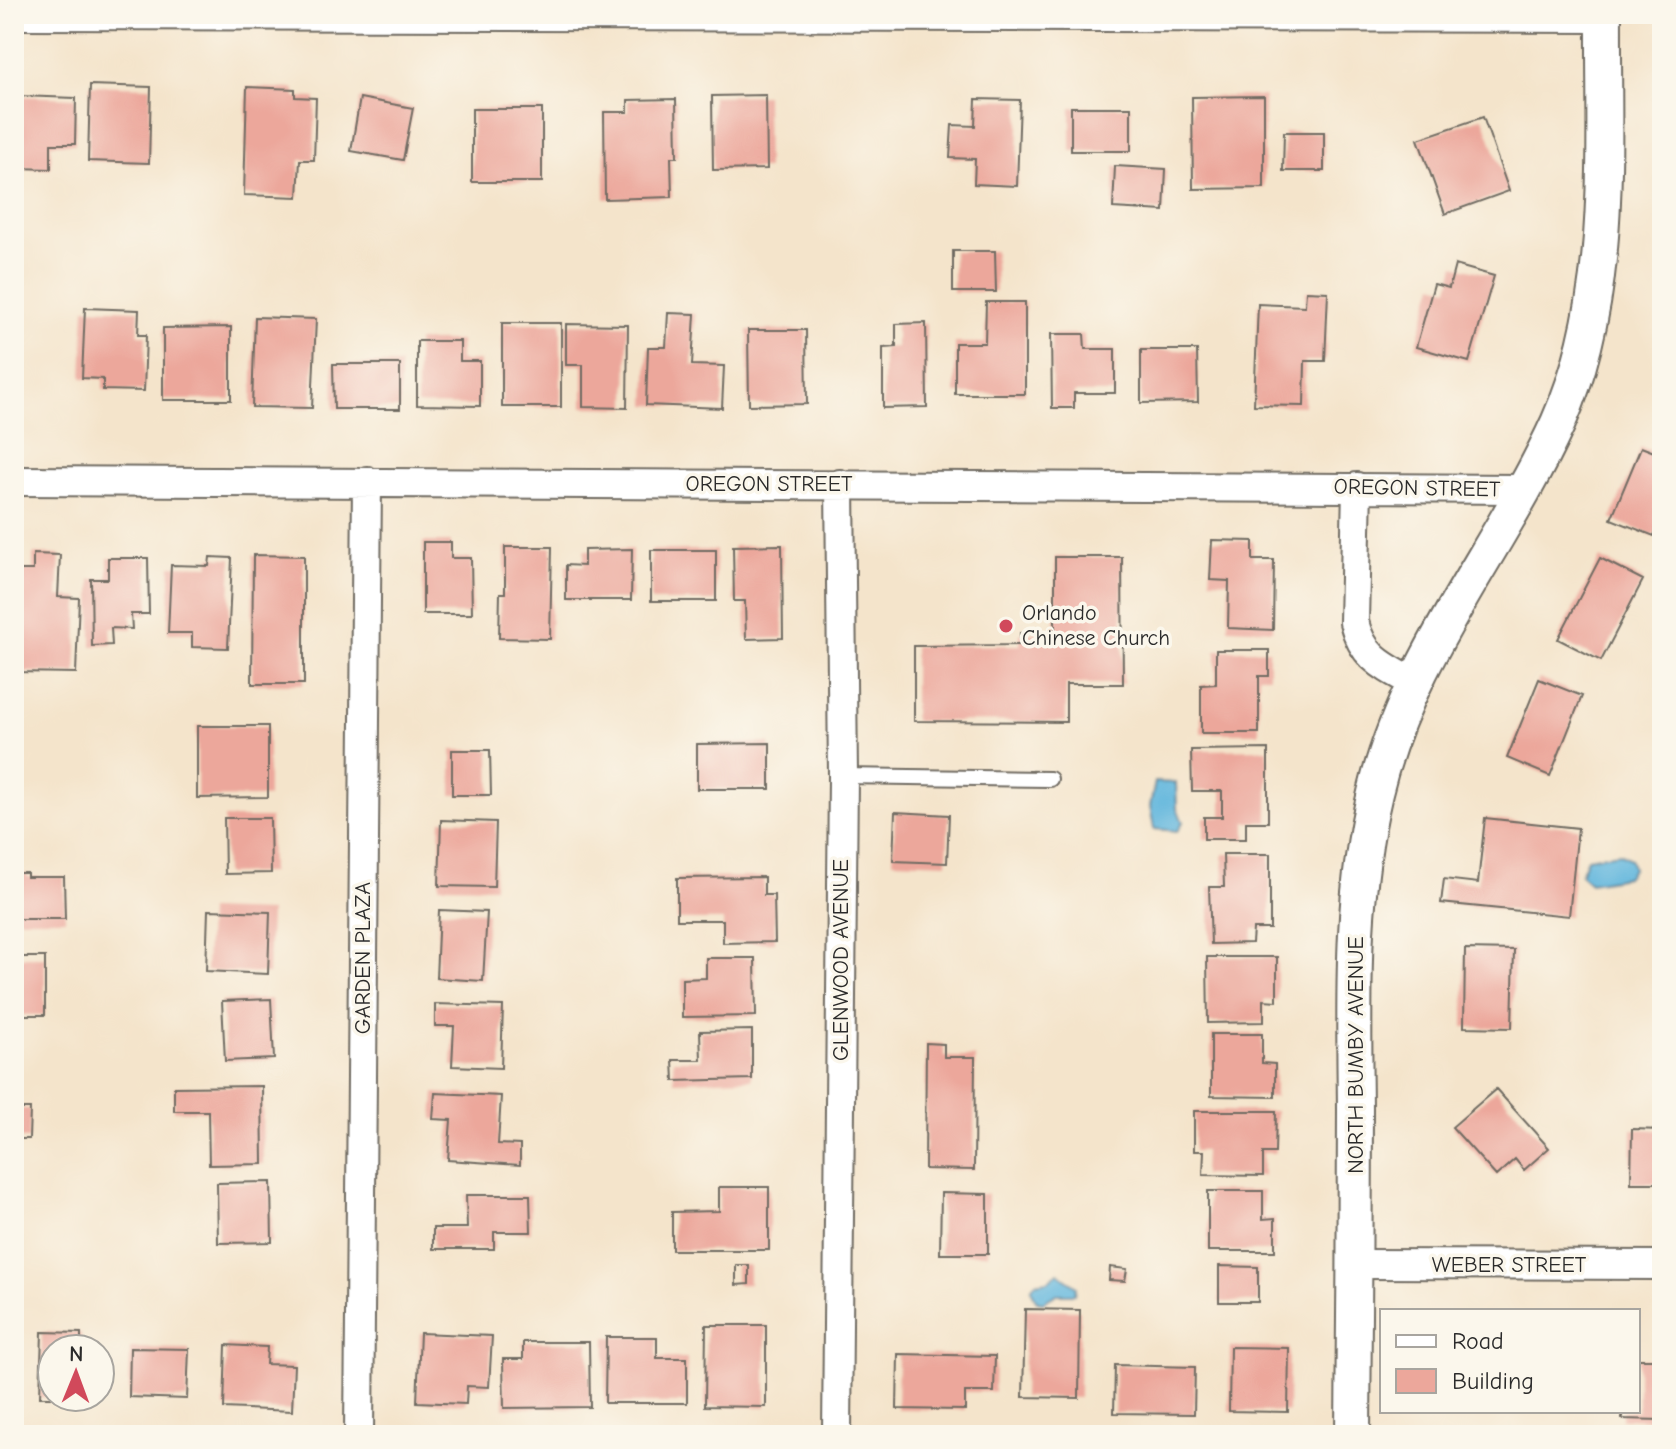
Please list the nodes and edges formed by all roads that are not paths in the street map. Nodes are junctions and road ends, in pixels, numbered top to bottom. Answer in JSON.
{"nodes":[{"id":1,"x":14,"y":15,"type":"edge"},
{"id":2,"x":596,"y":15,"type":"edge"},
{"id":3,"x":1055,"y":15,"type":"edge"},
{"id":4,"x":1604,"y":16,"type":"edge"},
{"id":5,"x":14,"y":481,"type":"edge"},
{"id":6,"x":367,"y":481,"type":"junction"},
{"id":7,"x":840,"y":484,"type":"junction"},
{"id":8,"x":1357,"y":487,"type":"junction"},
{"id":9,"x":1524,"y":489,"type":"junction"},
{"id":10,"x":1414,"y":683,"type":"junction"},
{"id":11,"x":843,"y":776,"type":"junction"},
{"id":12,"x":1050,"y":779,"type":"dead end"},
{"id":13,"x":1355,"y":1264,"type":"junction"},
{"id":14,"x":1662,"y":1265,"type":"edge"},
{"id":15,"x":359,"y":1435,"type":"edge"},
{"id":16,"x":837,"y":1435,"type":"edge"},
{"id":17,"x":1353,"y":1435,"type":"edge"}],
"edges":[{"from":1,"to":2,"type":"street"},
{"from":2,"to":3,"type":"street"},
{"from":3,"to":4,"type":"street"},
{"from":4,"to":9,"type":"street","name":"NORTH BUMBY AVENUE"},
{"from":5,"to":6,"type":"street","name":"OREGON STREET"},
{"from":6,"to":7,"type":"street","name":"OREGON STREET"},
{"from":6,"to":15,"type":"street","name":"GARDEN PLAZA"},
{"from":7,"to":8,"type":"street","name":"OREGON STREET"},
{"from":7,"to":11,"type":"street","name":"GLENWOOD AVENUE"},
{"from":8,"to":9,"type":"street","name":"OREGON STREET"},
{"from":8,"to":10,"type":"street"},
{"from":9,"to":10,"type":"street","name":"NORTH BUMBY AVENUE"},
{"from":10,"to":13,"type":"street","name":"NORTH BUMBY AVENUE"},
{"from":11,"to":12,"type":"lane"},
{"from":11,"to":16,"type":"street","name":"GLENWOOD AVENUE"},
{"from":13,"to":14,"type":"street","name":"WEBER STREET"},
{"from":13,"to":17,"type":"street","name":"NORTH BUMBY AVENUE"}]}
